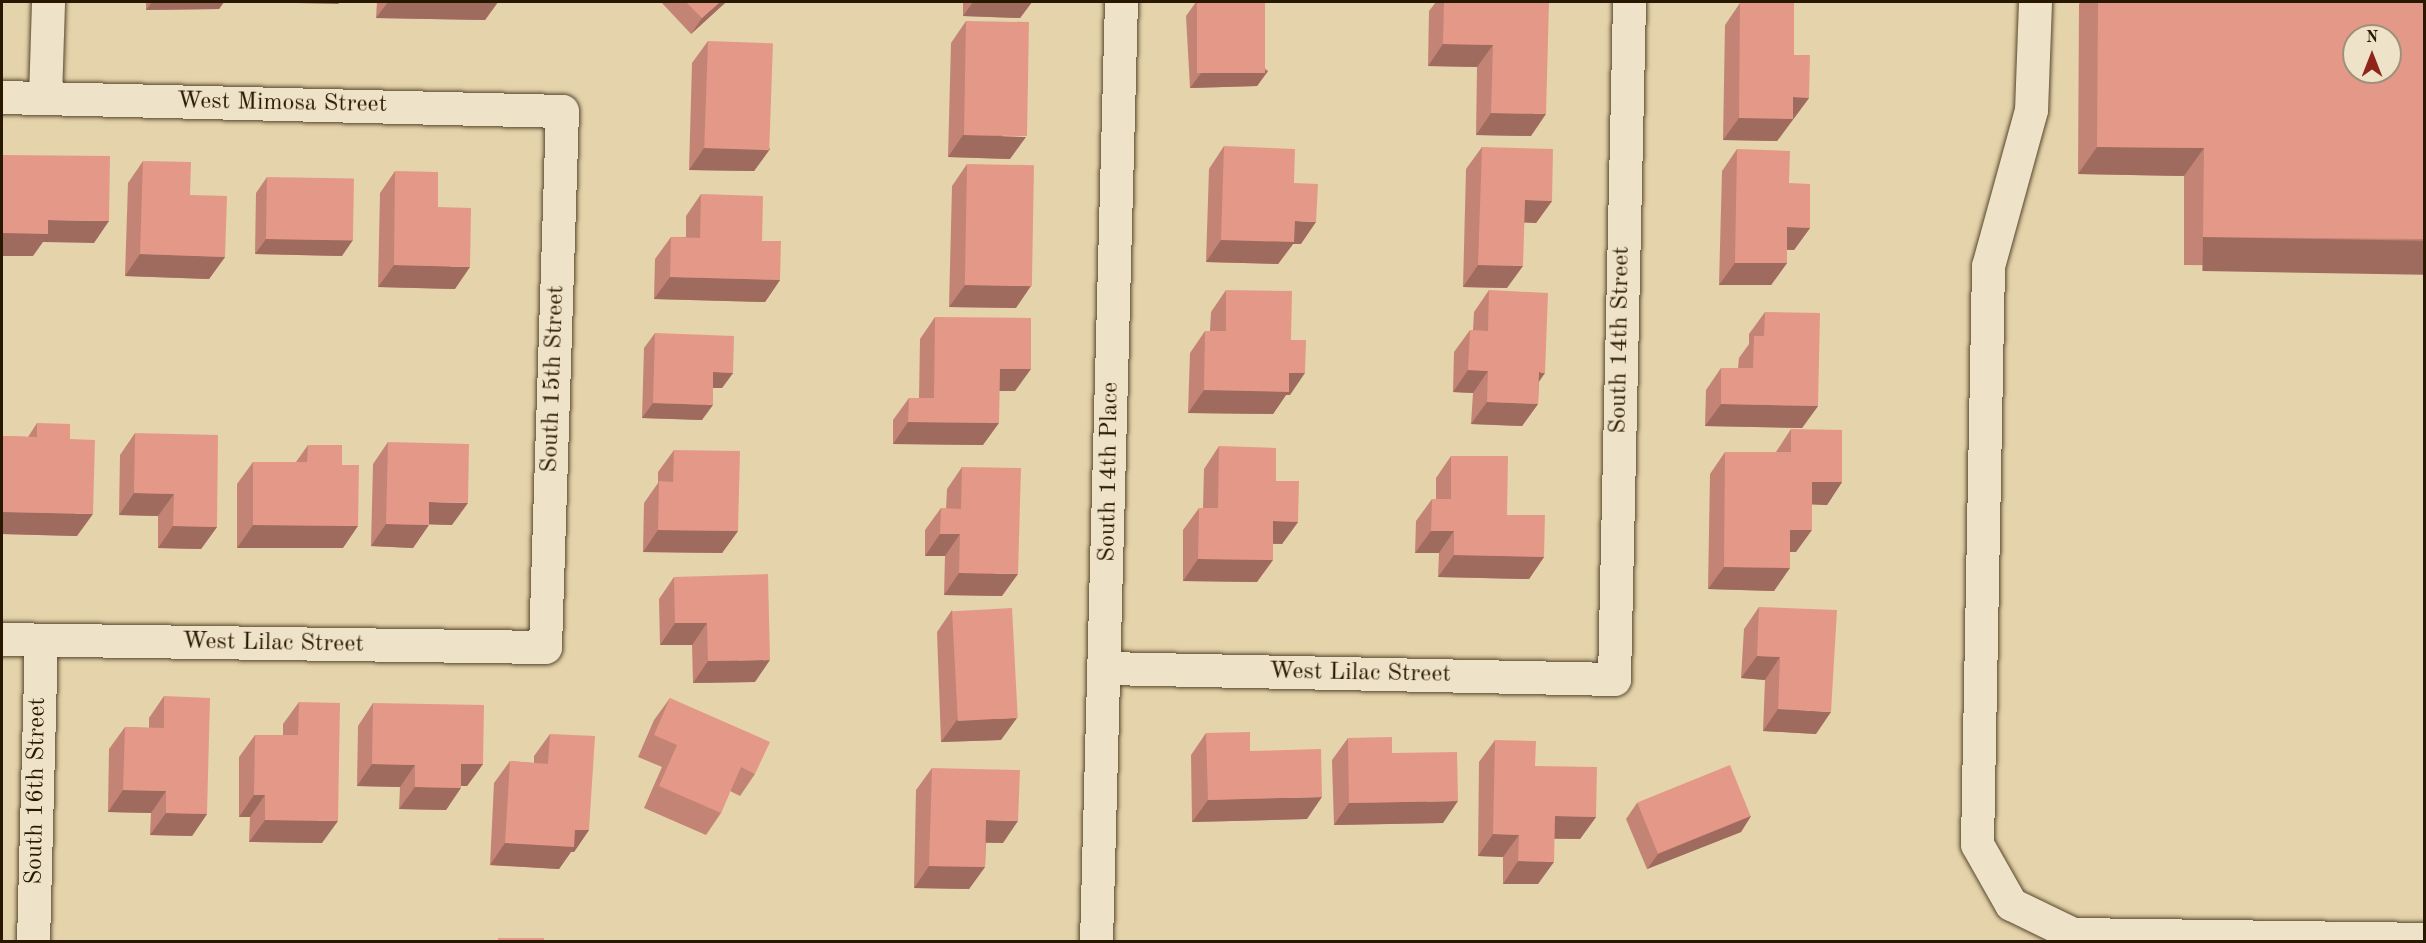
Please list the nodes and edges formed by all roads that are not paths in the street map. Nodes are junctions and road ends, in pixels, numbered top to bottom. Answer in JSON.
{"nodes":[{"id":1,"x":48,"y":2,"type":"edge"},
{"id":2,"x":1121,"y":2,"type":"edge"},
{"id":3,"x":1629,"y":2,"type":"edge"},
{"id":4,"x":2035,"y":2,"type":"edge"},
{"id":5,"x":2,"y":98,"type":"edge"},
{"id":6,"x":45,"y":98,"type":"junction"},
{"id":7,"x":562,"y":111,"type":"joint"},
{"id":8,"x":2,"y":639,"type":"edge"},
{"id":9,"x":40,"y":641,"type":"junction"},
{"id":10,"x":545,"y":647,"type":"joint"},
{"id":11,"x":1106,"y":668,"type":"junction"},
{"id":12,"x":1614,"y":679,"type":"joint"},
{"id":13,"x":2424,"y":939,"type":"edge"},
{"id":14,"x":33,"y":942,"type":"edge"},
{"id":15,"x":1096,"y":942,"type":"edge"}],
"edges":[{"from":1,"to":6,"type":"street"},
{"from":2,"to":11,"type":"street","name":"South 14th Place"},
{"from":3,"to":12,"type":"street","name":"South 14th Street"},
{"from":4,"to":13,"type":"street"},
{"from":5,"to":6,"type":"street","name":"West Mimosa Street"},
{"from":6,"to":7,"type":"street","name":"West Mimosa Street"},
{"from":7,"to":10,"type":"street","name":"South 15th Street"},
{"from":8,"to":9,"type":"street","name":"West Lilac Street"},
{"from":9,"to":10,"type":"street","name":"West Lilac Street"},
{"from":9,"to":14,"type":"street","name":"South 16th Street"},
{"from":11,"to":12,"type":"street","name":"West Lilac Street"},
{"from":11,"to":15,"type":"street","name":"South 14th Place"}]}
